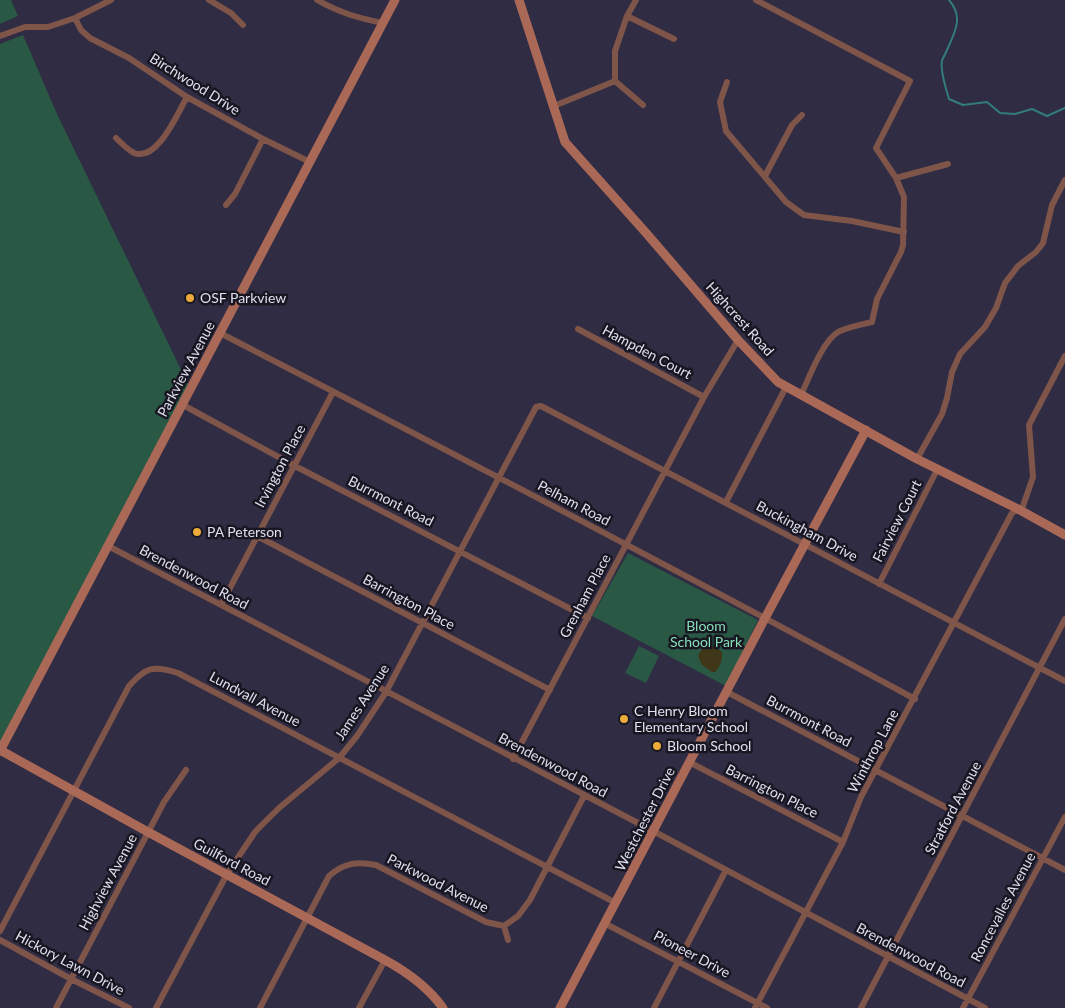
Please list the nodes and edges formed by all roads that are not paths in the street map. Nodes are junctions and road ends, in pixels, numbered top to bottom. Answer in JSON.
{"nodes":[{"id":1,"x":111,"y":0,"type":"edge"},
{"id":2,"x":209,"y":0,"type":"edge"},
{"id":3,"x":317,"y":0,"type":"edge"},
{"id":4,"x":395,"y":0,"type":"edge"},
{"id":5,"x":519,"y":0,"type":"edge"},
{"id":6,"x":636,"y":0,"type":"edge"},
{"id":7,"x":756,"y":0,"type":"edge"},
{"id":8,"x":628,"y":16,"type":"junction"},
{"id":9,"x":75,"y":18,"type":"junction"},
{"id":10,"x":383,"y":23,"type":"junction"},
{"id":11,"x":244,"y":26,"type":"dead end"},
{"id":12,"x":0,"y":36,"type":"edge"},
{"id":13,"x":674,"y":39,"type":"dead end"},
{"id":14,"x":615,"y":80,"type":"junction"},
{"id":15,"x":727,"y":82,"type":"dead end"},
{"id":16,"x":187,"y":97,"type":"junction"},
{"id":17,"x":644,"y":105,"type":"dead end"},
{"id":18,"x":554,"y":106,"type":"junction"},
{"id":19,"x":802,"y":115,"type":"dead end"},
{"id":20,"x":116,"y":138,"type":"dead end"},
{"id":21,"x":263,"y":139,"type":"junction"},
{"id":22,"x":310,"y":162,"type":"junction"},
{"id":23,"x":948,"y":164,"type":"dead end"},
{"id":24,"x":765,"y":176,"type":"junction"},
{"id":25,"x":896,"y":178,"type":"junction"},
{"id":26,"x":1065,"y":180,"type":"edge"},
{"id":27,"x":226,"y":205,"type":"dead end"},
{"id":28,"x":904,"y":232,"type":"junction"},
{"id":29,"x":578,"y":329,"type":"dead end"},
{"id":30,"x":220,"y":333,"type":"junction"},
{"id":31,"x":738,"y":340,"type":"junction"},
{"id":32,"x":1065,"y":356,"type":"edge"},
{"id":33,"x":786,"y":387,"type":"junction"},
{"id":34,"x":333,"y":392,"type":"junction"},
{"id":35,"x":801,"y":395,"type":"junction"},
{"id":36,"x":704,"y":397,"type":"junction"},
{"id":37,"x":183,"y":405,"type":"junction"},
{"id":38,"x":536,"y":407,"type":"joint"},
{"id":39,"x":866,"y":430,"type":"junction"},
{"id":40,"x":917,"y":459,"type":"junction"},
{"id":41,"x":295,"y":466,"type":"junction"},
{"id":42,"x":938,"y":468,"type":"junction"},
{"id":43,"x":666,"y":470,"type":"junction"},
{"id":44,"x":499,"y":478,"type":"junction"},
{"id":45,"x":726,"y":502,"type":"junction"},
{"id":46,"x":1018,"y":509,"type":"junction"},
{"id":47,"x":1065,"y":535,"type":"edge"},
{"id":48,"x":256,"y":536,"type":"junction"},
{"id":49,"x":806,"y":544,"type":"junction"},
{"id":50,"x":626,"y":545,"type":"junction"},
{"id":51,"x":108,"y":546,"type":"junction"},
{"id":52,"x":460,"y":551,"type":"junction"},
{"id":53,"x":879,"y":584,"type":"junction"},
{"id":54,"x":221,"y":605,"type":"junction"},
{"id":55,"x":588,"y":618,"type":"junction"},
{"id":56,"x":766,"y":618,"type":"junction"},
{"id":57,"x":1065,"y":619,"type":"edge"},
{"id":58,"x":954,"y":622,"type":"junction"},
{"id":59,"x":423,"y":623,"type":"junction"},
{"id":60,"x":1040,"y":667,"type":"junction"},
{"id":61,"x":1065,"y":681,"type":"edge"},
{"id":62,"x":550,"y":690,"type":"junction"},
{"id":63,"x":386,"y":692,"type":"junction"},
{"id":64,"x":727,"y":692,"type":"junction"},
{"id":65,"x":915,"y":699,"type":"junction"},
{"id":66,"x":0,"y":751,"type":"edge"},
{"id":67,"x":339,"y":758,"type":"junction"},
{"id":68,"x":513,"y":758,"type":"junction"},
{"id":69,"x":689,"y":762,"type":"junction"},
{"id":70,"x":186,"y":770,"type":"dead end"},
{"id":71,"x":876,"y":770,"type":"junction"},
{"id":72,"x":74,"y":790,"type":"junction"},
{"id":73,"x":584,"y":796,"type":"junction"},
{"id":74,"x":963,"y":816,"type":"junction"},
{"id":75,"x":1065,"y":817,"type":"edge"},
{"id":76,"x":148,"y":832,"type":"junction"},
{"id":77,"x":654,"y":832,"type":"junction"},
{"id":78,"x":843,"y":842,"type":"junction"},
{"id":79,"x":1043,"y":859,"type":"junction"},
{"id":80,"x":548,"y":866,"type":"junction"},
{"id":81,"x":726,"y":870,"type":"junction"},
{"id":82,"x":1065,"y":870,"type":"edge"},
{"id":83,"x":227,"y":874,"type":"junction"},
{"id":84,"x":616,"y":903,"type":"junction"},
{"id":85,"x":807,"y":912,"type":"junction"},
{"id":86,"x":306,"y":918,"type":"junction"},
{"id":87,"x":606,"y":924,"type":"junction"},
{"id":88,"x":504,"y":926,"type":"junction"},
{"id":89,"x":0,"y":931,"type":"edge"},
{"id":90,"x":0,"y":940,"type":"edge"},
{"id":91,"x":508,"y":940,"type":"dead end"},
{"id":92,"x":887,"y":958,"type":"junction"},
{"id":93,"x":385,"y":960,"type":"junction"},
{"id":94,"x":678,"y":960,"type":"junction"},
{"id":95,"x":71,"y":979,"type":"junction"},
{"id":96,"x":968,"y":999,"type":"junction"},
{"id":97,"x":756,"y":1006,"type":"edge"},
{"id":98,"x":56,"y":1008,"type":"edge"},
{"id":99,"x":128,"y":1008,"type":"edge"},
{"id":100,"x":156,"y":1008,"type":"edge"},
{"id":101,"x":260,"y":1008,"type":"edge"},
{"id":102,"x":360,"y":1008,"type":"edge"},
{"id":103,"x":443,"y":1008,"type":"edge"},
{"id":104,"x":560,"y":1008,"type":"edge"},
{"id":105,"x":654,"y":1008,"type":"edge"},
{"id":106,"x":766,"y":1008,"type":"edge"},
{"id":107,"x":861,"y":1008,"type":"edge"},
{"id":108,"x":963,"y":1008,"type":"edge"},
{"id":109,"x":985,"y":1008,"type":"edge"}],
"edges":[{"from":1,"to":9,"type":"street"},
{"from":2,"to":11,"type":"street"},
{"from":3,"to":10,"type":"street"},
{"from":4,"to":10,"type":"street","name":"Parkview Avenue"},
{"from":5,"to":18,"type":"street","name":"Highcrest Road"},
{"from":6,"to":8,"type":"street"},
{"from":7,"to":25,"type":"street"},
{"from":8,"to":13,"type":"street"},
{"from":8,"to":14,"type":"street"},
{"from":9,"to":12,"type":"street"},
{"from":9,"to":16,"type":"street","name":"Birchwood Drive"},
{"from":10,"to":22,"type":"street","name":"Parkview Avenue"},
{"from":14,"to":17,"type":"street"},
{"from":14,"to":18,"type":"street"},
{"from":15,"to":24,"type":"street"},
{"from":16,"to":20,"type":"street"},
{"from":16,"to":21,"type":"street","name":"Birchwood Drive"},
{"from":18,"to":31,"type":"street","name":"Highcrest Road"},
{"from":19,"to":24,"type":"street"},
{"from":21,"to":22,"type":"street","name":"Birchwood Drive"},
{"from":21,"to":27,"type":"street"},
{"from":22,"to":30,"type":"street","name":"Parkview Avenue"},
{"from":23,"to":25,"type":"street"},
{"from":24,"to":28,"type":"street"},
{"from":25,"to":28,"type":"street"},
{"from":26,"to":40,"type":"street"},
{"from":28,"to":35,"type":"street"},
{"from":29,"to":36,"type":"street","name":"Hampden Court"},
{"from":30,"to":34,"type":"street","name":"Pelham Road"},
{"from":30,"to":37,"type":"street","name":"Parkview Avenue"},
{"from":31,"to":33,"type":"street","name":"Highcrest Road"},
{"from":31,"to":36,"type":"street","name":"Grenham Place"},
{"from":32,"to":46,"type":"street","name":"Winthrop Lane"},
{"from":33,"to":35,"type":"street","name":"Highcrest Road"},
{"from":33,"to":45,"type":"street"},
{"from":34,"to":41,"type":"street","name":"Irvington Place"},
{"from":34,"to":44,"type":"street","name":"Pelham Road"},
{"from":35,"to":39,"type":"street","name":"Highcrest Road"},
{"from":36,"to":43,"type":"street","name":"Grenham Place"},
{"from":37,"to":41,"type":"street","name":"Burrmont Road"},
{"from":37,"to":51,"type":"street","name":"Parkview Avenue"},
{"from":38,"to":43,"type":"street","name":"Buckingham Drive"},
{"from":38,"to":44,"type":"street","name":"James Avenue"},
{"from":39,"to":40,"type":"street","name":"Highcrest Road"},
{"from":39,"to":49,"type":"street","name":"Westchester Drive"},
{"from":40,"to":42,"type":"street","name":"Highcrest Road"},
{"from":41,"to":48,"type":"street","name":"Irvington Place"},
{"from":41,"to":52,"type":"street","name":"Burrmont Road"},
{"from":42,"to":46,"type":"street","name":"Highcrest Road"},
{"from":42,"to":53,"type":"street","name":"Fairview Court"},
{"from":43,"to":45,"type":"street","name":"Buckingham Drive"},
{"from":43,"to":50,"type":"street","name":"Grenham Place"},
{"from":44,"to":50,"type":"street","name":"Pelham Road"},
{"from":44,"to":52,"type":"street","name":"James Avenue"},
{"from":45,"to":49,"type":"street","name":"Buckingham Drive"},
{"from":46,"to":47,"type":"street","name":"Highcrest Road"},
{"from":46,"to":58,"type":"street","name":"Winthrop Lane"},
{"from":48,"to":54,"type":"street","name":"Irvington Place"},
{"from":48,"to":59,"type":"street","name":"Barrington Place"},
{"from":49,"to":53,"type":"street","name":"Buckingham Drive"},
{"from":49,"to":56,"type":"street","name":"Westchester Drive"},
{"from":50,"to":55,"type":"street","name":"Grenham Place"},
{"from":50,"to":56,"type":"street","name":"Pelham Road"},
{"from":51,"to":54,"type":"street","name":"Brendenwood Road"},
{"from":51,"to":66,"type":"street","name":"Parkview Avenue"},
{"from":52,"to":55,"type":"street","name":"Burrmont Road"},
{"from":52,"to":59,"type":"street","name":"James Avenue"},
{"from":53,"to":58,"type":"street","name":"Buckingham Drive"},
{"from":54,"to":63,"type":"street","name":"Brendenwood Road"},
{"from":55,"to":62,"type":"street","name":"Grenham Place"},
{"from":56,"to":64,"type":"street","name":"Westchester Drive"},
{"from":56,"to":65,"type":"street","name":"Pelham Road"},
{"from":57,"to":60,"type":"street","name":"Stratford Avenue"},
{"from":58,"to":60,"type":"street","name":"Buckingham Drive"},
{"from":58,"to":65,"type":"street","name":"Winthrop Lane"},
{"from":59,"to":62,"type":"street","name":"Barrington Place"},
{"from":59,"to":63,"type":"street","name":"James Avenue"},
{"from":60,"to":61,"type":"street","name":"Buckingham Drive"},
{"from":60,"to":74,"type":"street","name":"Stratford Avenue"},
{"from":62,"to":68,"type":"street","name":"Grenham Place"},
{"from":63,"to":67,"type":"street","name":"James Avenue"},
{"from":63,"to":68,"type":"street","name":"Brendenwood Road"},
{"from":64,"to":69,"type":"street","name":"Westchester Drive"},
{"from":64,"to":71,"type":"street","name":"Burrmont Road"},
{"from":65,"to":71,"type":"street","name":"Winthrop Lane"},
{"from":66,"to":72,"type":"street","name":"Guilford Road"},
{"from":67,"to":72,"type":"street","name":"Lundvall Avenue"},
{"from":67,"to":80,"type":"street","name":"Lundvall Avenue"},
{"from":67,"to":83,"type":"street","name":"James Avenue"},
{"from":68,"to":73,"type":"street","name":"Brendenwood Road"},
{"from":69,"to":77,"type":"street","name":"Westchester Drive"},
{"from":69,"to":78,"type":"street","name":"Barrington Place"},
{"from":70,"to":76,"type":"street","name":"Highview Avenue"},
{"from":71,"to":74,"type":"street","name":"Burrmont Road"},
{"from":71,"to":78,"type":"street","name":"Winthrop Lane"},
{"from":72,"to":76,"type":"street","name":"Guilford Road"},
{"from":72,"to":89,"type":"street","name":"Lundvall Avenue"},
{"from":73,"to":77,"type":"street","name":"Brendenwood Road"},
{"from":73,"to":80,"type":"street"},
{"from":74,"to":79,"type":"street","name":"Burrmont Road"},
{"from":74,"to":92,"type":"street","name":"Stratford Avenue"},
{"from":75,"to":79,"type":"street","name":"Roncevalles Avenue"},
{"from":76,"to":83,"type":"street","name":"Guilford Road"},
{"from":76,"to":95,"type":"street","name":"Highview Avenue"},
{"from":77,"to":81,"type":"street","name":"Brendenwood Road"},
{"from":77,"to":84,"type":"street","name":"Westchester Drive"},
{"from":78,"to":85,"type":"street","name":"Winthrop Lane"},
{"from":79,"to":82,"type":"street","name":"Burrmont Road"},
{"from":79,"to":96,"type":"street","name":"Roncevalles Avenue"},
{"from":80,"to":84,"type":"street","name":"Lundvall Avenue"},
{"from":80,"to":88,"type":"street"},
{"from":81,"to":85,"type":"street","name":"Brendenwood Road"},
{"from":81,"to":94,"type":"street"},
{"from":83,"to":86,"type":"street","name":"Guilford Road"},
{"from":83,"to":100,"type":"street","name":"James Avenue"},
{"from":84,"to":87,"type":"street","name":"Westchester Drive"},
{"from":85,"to":92,"type":"street","name":"Brendenwood Road"},
{"from":85,"to":97,"type":"street","name":"Winthrop Lane"},
{"from":86,"to":88,"type":"street","name":"Parkwood Avenue"},
{"from":86,"to":93,"type":"street","name":"Guilford Road"},
{"from":86,"to":101,"type":"street","name":"Parkwood Avenue"},
{"from":87,"to":94,"type":"street","name":"Pioneer Drive"},
{"from":87,"to":104,"type":"street","name":"Westchester Drive"},
{"from":88,"to":91,"type":"street"},
{"from":90,"to":95,"type":"street","name":"Hickory Lawn Drive"},
{"from":92,"to":96,"type":"street","name":"Brendenwood Road"},
{"from":92,"to":107,"type":"street","name":"Stratford Avenue"},
{"from":93,"to":102,"type":"street"},
{"from":93,"to":103,"type":"street","name":"Guilford Road"},
{"from":94,"to":97,"type":"street","name":"Pioneer Drive"},
{"from":94,"to":105,"type":"street"},
{"from":95,"to":98,"type":"street","name":"Highview Avenue"},
{"from":95,"to":99,"type":"street","name":"Hickory Lawn Drive"},
{"from":96,"to":108,"type":"street","name":"Roncevalles Avenue"},
{"from":96,"to":109,"type":"street","name":"Brendenwood Road"},
{"from":97,"to":106,"type":"street","name":"Pioneer Drive"}]}
